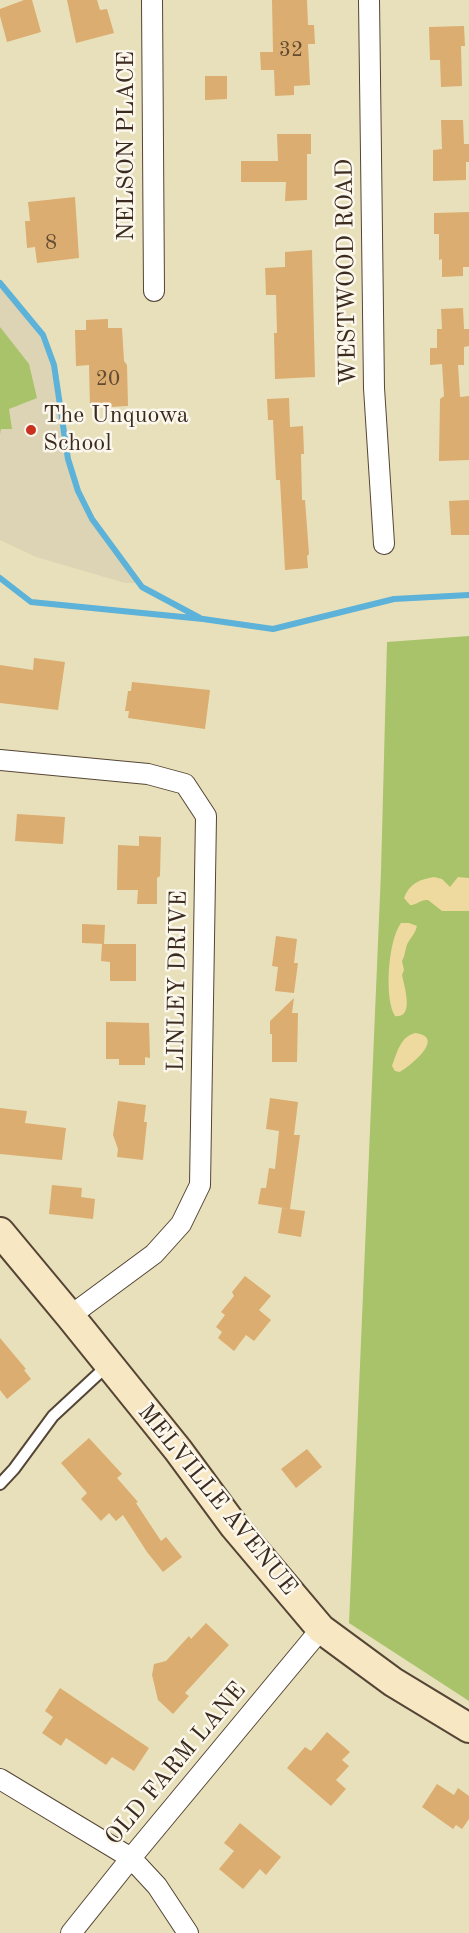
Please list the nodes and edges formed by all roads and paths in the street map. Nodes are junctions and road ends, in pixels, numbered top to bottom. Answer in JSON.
{"nodes":[{"id":1,"x":152,"y":0,"type":"edge"},
{"id":2,"x":369,"y":0,"type":"edge"},
{"id":3,"x":154,"y":291,"type":"dead end"},
{"id":4,"x":384,"y":544,"type":"dead end"},
{"id":5,"x":0,"y":760,"type":"edge"},
{"id":6,"x":0,"y":1232,"type":"edge"},
{"id":7,"x":70,"y":1316,"type":"junction"},
{"id":8,"x":109,"y":1364,"type":"junction"},
{"id":9,"x":0,"y":1484,"type":"edge"},
{"id":10,"x":321,"y":1629,"type":"junction"},
{"id":11,"x":469,"y":1728,"type":"edge"},
{"id":12,"x":0,"y":1779,"type":"edge"},
{"id":13,"x":131,"y":1858,"type":"junction"},
{"id":14,"x":71,"y":1933,"type":"edge"},
{"id":15,"x":188,"y":1933,"type":"edge"}],
"edges":[{"from":1,"to":3,"type":"street","name":"NELSON PLACE"},
{"from":2,"to":4,"type":"street","name":"WESTWOOD ROAD"},
{"from":5,"to":7,"type":"street","name":"LINLEY DRIVE"},
{"from":6,"to":7,"type":"street","name":"MELVILLE AVENUE"},
{"from":7,"to":8,"type":"street","name":"MELVILLE AVENUE"},
{"from":8,"to":9,"type":"lane"},
{"from":8,"to":10,"type":"street","name":"MELVILLE AVENUE"},
{"from":10,"to":11,"type":"street","name":"MELVILLE AVENUE"},
{"from":10,"to":13,"type":"street","name":"OLD FARM LANE"},
{"from":12,"to":13,"type":"street"},
{"from":13,"to":14,"type":"street","name":"OLD FARM LANE"},
{"from":13,"to":15,"type":"street"}]}
